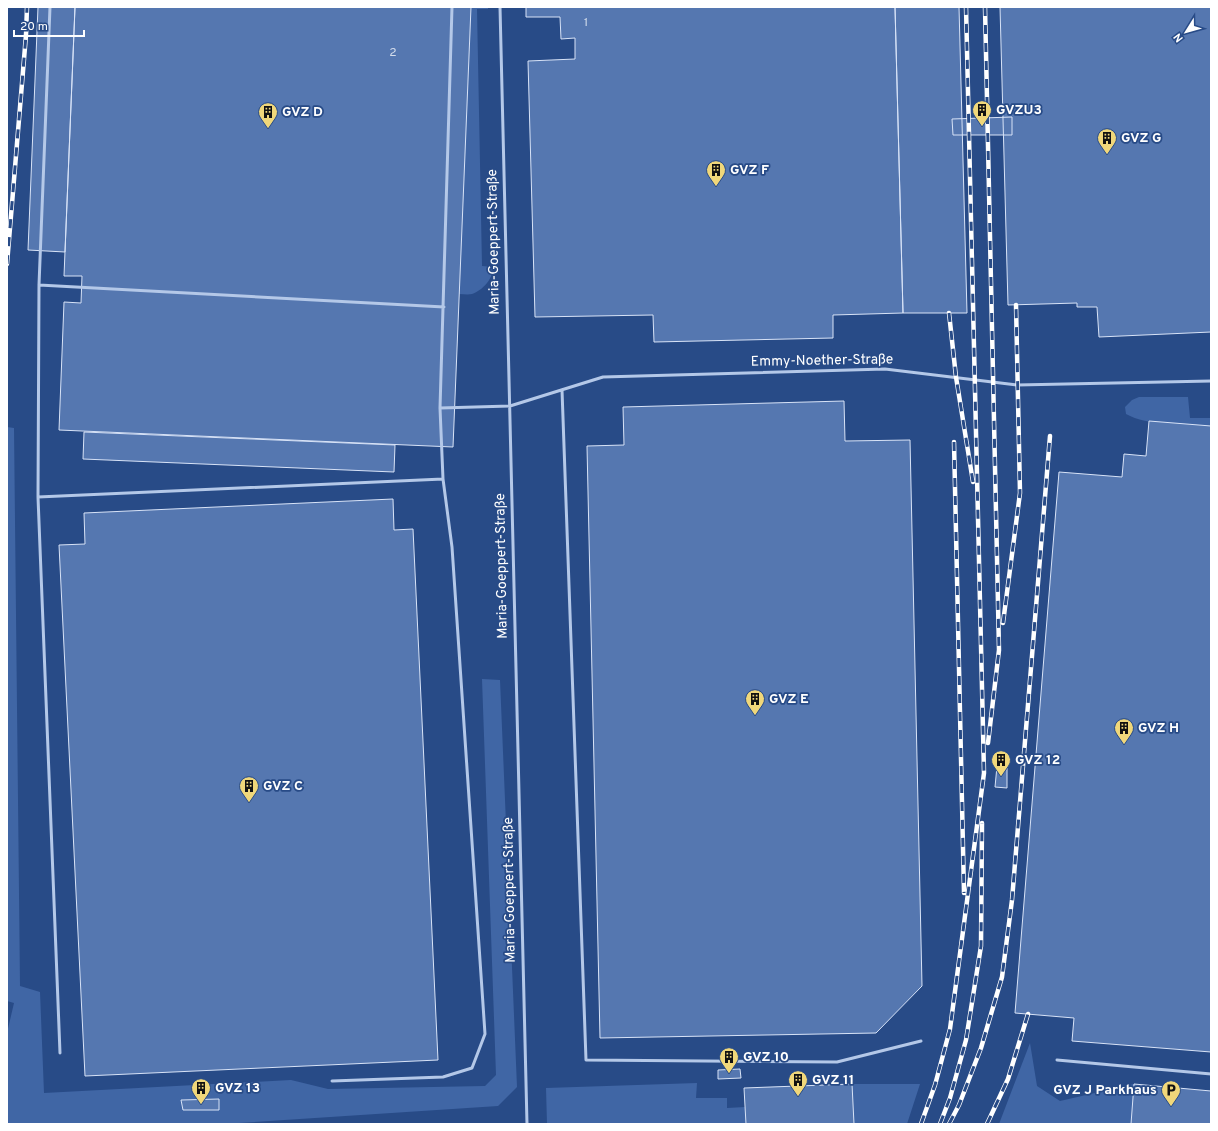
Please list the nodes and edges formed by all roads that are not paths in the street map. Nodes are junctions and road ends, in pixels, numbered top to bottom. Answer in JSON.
{"nodes":[{"id":1,"x":50,"y":7,"type":"edge"},
{"id":2,"x":452,"y":7,"type":"edge"},
{"id":3,"x":500,"y":7,"type":"edge"},
{"id":4,"x":39,"y":286,"type":"junction"},
{"id":5,"x":444,"y":307,"type":"junction"},
{"id":6,"x":1211,"y":381,"type":"edge"},
{"id":7,"x":562,"y":390,"type":"junction"},
{"id":8,"x":510,"y":406,"type":"junction"},
{"id":9,"x":440,"y":408,"type":"junction"},
{"id":10,"x":443,"y":480,"type":"junction"},
{"id":11,"x":38,"y":497,"type":"junction"},
{"id":12,"x":921,"y":1041,"type":"dead end"},
{"id":13,"x":60,"y":1053,"type":"dead end"},
{"id":14,"x":1057,"y":1060,"type":"dead end"},
{"id":15,"x":1211,"y":1074,"type":"edge"},
{"id":16,"x":332,"y":1081,"type":"dead end"},
{"id":17,"x":527,"y":1124,"type":"edge"}],
"edges":[{"from":1,"to":4,"type":"lane"},
{"from":2,"to":5,"type":"lane"},
{"from":3,"to":8,"type":"lane","name":"Maria-Goeppert-Straße"},
{"from":4,"to":5,"type":"lane"},
{"from":4,"to":11,"type":"lane"},
{"from":5,"to":9,"type":"lane"},
{"from":6,"to":7,"type":"lane","name":"Emmy-Noether-Straße"},
{"from":7,"to":8,"type":"lane","name":"Emmy-Noether-Straße"},
{"from":7,"to":12,"type":"lane"},
{"from":8,"to":9,"type":"lane","name":"Emmy-Noether-Straße"},
{"from":8,"to":17,"type":"lane","name":"Maria-Goeppert-Straße"},
{"from":9,"to":10,"type":"lane"},
{"from":10,"to":11,"type":"lane"},
{"from":10,"to":16,"type":"lane"},
{"from":11,"to":13,"type":"lane"},
{"from":14,"to":15,"type":"lane"}]}
